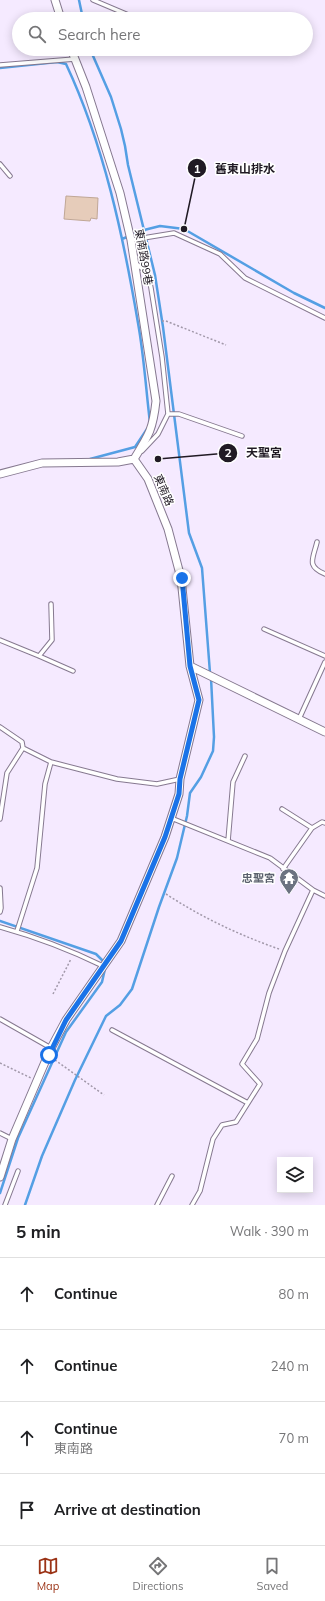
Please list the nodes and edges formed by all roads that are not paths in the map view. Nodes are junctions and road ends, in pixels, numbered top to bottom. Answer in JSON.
{"nodes":[{"id":1,"x":55,"y":0,"type":"edge"},
{"id":2,"x":93,"y":0,"type":"edge"},
{"id":3,"x":59,"y":12,"type":"edge"},
{"id":4,"x":121,"y":12,"type":"edge"},
{"id":5,"x":74,"y":56,"type":"edge"},
{"id":6,"x":75,"y":59,"type":"junction"},
{"id":7,"x":0,"y":65,"type":"edge"},
{"id":8,"x":0,"y":164,"type":"edge"},
{"id":9,"x":10,"y":176,"type":"dead end"},
{"id":10,"x":131,"y":240,"type":"junction"},
{"id":11,"x":135,"y":262,"type":"junction"},
{"id":12,"x":325,"y":318,"type":"edge"},
{"id":13,"x":168,"y":414,"type":"junction"},
{"id":14,"x":242,"y":436,"type":"dead end"},
{"id":15,"x":134,"y":459,"type":"junction"},
{"id":16,"x":0,"y":474,"type":"edge"},
{"id":17,"x":317,"y":542,"type":"dead end"},
{"id":18,"x":325,"y":574,"type":"edge"},
{"id":19,"x":51,"y":604,"type":"dead end"},
{"id":20,"x":264,"y":629,"type":"dead end"},
{"id":21,"x":0,"y":640,"type":"edge"},
{"id":22,"x":39,"y":656,"type":"junction"},
{"id":23,"x":325,"y":656,"type":"edge"},
{"id":24,"x":325,"y":662,"type":"edge"},
{"id":25,"x":190,"y":666,"type":"junction"},
{"id":26,"x":73,"y":671,"type":"dead end"},
{"id":27,"x":299,"y":719,"type":"junction"},
{"id":28,"x":0,"y":726,"type":"edge"},
{"id":29,"x":325,"y":732,"type":"edge"},
{"id":30,"x":23,"y":748,"type":"junction"},
{"id":31,"x":245,"y":756,"type":"dead end"},
{"id":32,"x":51,"y":762,"type":"junction"},
{"id":33,"x":180,"y":779,"type":"junction"},
{"id":34,"x":282,"y":809,"type":"dead end"},
{"id":35,"x":171,"y":818,"type":"junction"},
{"id":36,"x":0,"y":819,"type":"edge"},
{"id":37,"x":325,"y":823,"type":"edge"},
{"id":38,"x":312,"y":828,"type":"junction"},
{"id":39,"x":228,"y":841,"type":"junction"},
{"id":40,"x":283,"y":869,"type":"junction"},
{"id":41,"x":0,"y":888,"type":"edge"},
{"id":42,"x":313,"y":890,"type":"junction"},
{"id":43,"x":325,"y":896,"type":"edge"},
{"id":44,"x":0,"y":912,"type":"edge"},
{"id":45,"x":0,"y":927,"type":"edge"},
{"id":46,"x":17,"y":931,"type":"junction"},
{"id":47,"x":105,"y":963,"type":"junction"},
{"id":48,"x":0,"y":1019,"type":"edge"},
{"id":49,"x":112,"y":1030,"type":"dead end"},
{"id":50,"x":50,"y":1052,"type":"junction"},
{"id":51,"x":248,"y":1103,"type":"junction"},
{"id":52,"x":0,"y":1133,"type":"edge"},
{"id":53,"x":12,"y":1139,"type":"junction"},
{"id":54,"x":18,"y":1171,"type":"dead end"},
{"id":55,"x":172,"y":1176,"type":"dead end"},
{"id":56,"x":0,"y":1177,"type":"edge"},
{"id":57,"x":6,"y":1205,"type":"edge"},
{"id":58,"x":158,"y":1205,"type":"edge"},
{"id":59,"x":192,"y":1205,"type":"edge"}],
"edges":[{"from":1,"to":3,"type":"street"},
{"from":2,"to":4,"type":"lane"},
{"from":5,"to":6,"type":"street","name":"東南路99巷"},
{"from":6,"to":7,"type":"lane"},
{"from":6,"to":10,"type":"street","name":"東南路99巷"},
{"from":8,"to":9,"type":"lane"},
{"from":10,"to":11,"type":"street","name":"東南路99巷"},
{"from":10,"to":12,"type":"lane"},
{"from":11,"to":13,"type":"lane"},
{"from":11,"to":15,"type":"street","name":"東南路99巷"},
{"from":13,"to":14,"type":"lane"},
{"from":13,"to":15,"type":"lane"},
{"from":15,"to":16,"type":"street"},
{"from":15,"to":25,"type":"street","name":"東南路"},
{"from":17,"to":18,"type":"lane"},
{"from":19,"to":22,"type":"lane"},
{"from":20,"to":23,"type":"lane"},
{"from":21,"to":22,"type":"lane"},
{"from":22,"to":26,"type":"lane"},
{"from":24,"to":27,"type":"lane"},
{"from":25,"to":27,"type":"street"},
{"from":25,"to":33,"type":"street","name":"東南路"},
{"from":27,"to":29,"type":"street"},
{"from":28,"to":30,"type":"lane"},
{"from":30,"to":32,"type":"lane"},
{"from":30,"to":36,"type":"lane"},
{"from":31,"to":39,"type":"lane"},
{"from":32,"to":33,"type":"lane"},
{"from":32,"to":46,"type":"lane"},
{"from":33,"to":35,"type":"street","name":"東南路"},
{"from":34,"to":38,"type":"lane"},
{"from":35,"to":39,"type":"lane"},
{"from":35,"to":47,"type":"street","name":"東南路"},
{"from":37,"to":38,"type":"lane"},
{"from":38,"to":40,"type":"lane"},
{"from":39,"to":40,"type":"lane"},
{"from":40,"to":42,"type":"lane"},
{"from":41,"to":44,"type":"lane"},
{"from":42,"to":43,"type":"lane"},
{"from":42,"to":51,"type":"lane"},
{"from":45,"to":46,"type":"lane"},
{"from":46,"to":47,"type":"lane"},
{"from":47,"to":50,"type":"street","name":"東南路"},
{"from":48,"to":50,"type":"lane"},
{"from":49,"to":51,"type":"lane"},
{"from":50,"to":53,"type":"street","name":"東南路"},
{"from":51,"to":59,"type":"lane"},
{"from":52,"to":53,"type":"lane"},
{"from":53,"to":56,"type":"street","name":"東南路"},
{"from":54,"to":57,"type":"lane"},
{"from":55,"to":58,"type":"lane"}]}
